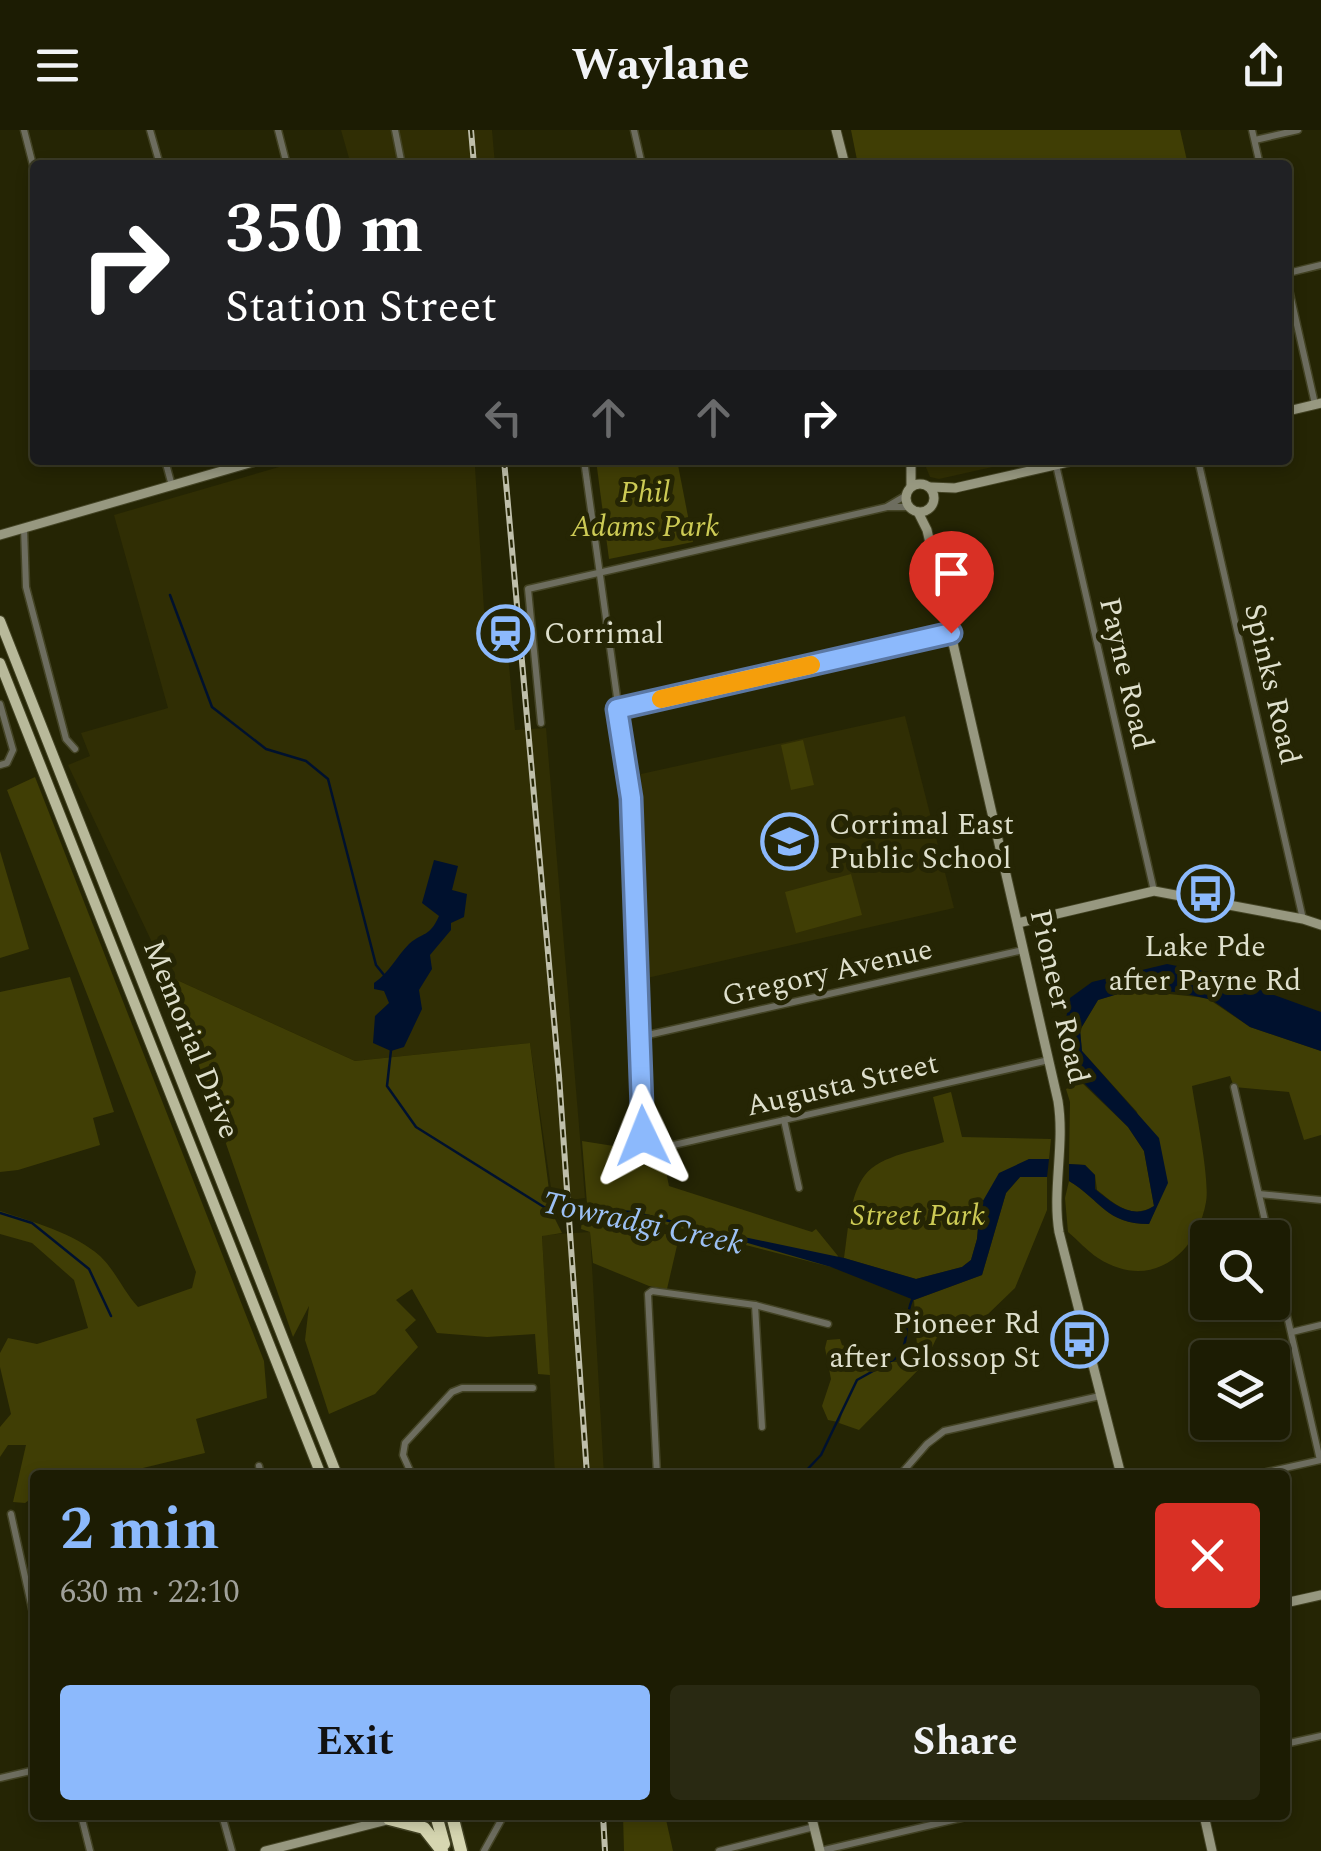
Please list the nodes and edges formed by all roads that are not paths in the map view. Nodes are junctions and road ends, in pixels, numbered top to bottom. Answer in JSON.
{"nodes":[{"id":1,"x":24,"y":130,"type":"edge"},
{"id":2,"x":150,"y":130,"type":"edge"},
{"id":3,"x":278,"y":130,"type":"edge"},
{"id":4,"x":395,"y":130,"type":"edge"},
{"id":5,"x":634,"y":130,"type":"edge"},
{"id":6,"x":836,"y":130,"type":"edge"},
{"id":7,"x":1252,"y":130,"type":"edge"},
{"id":8,"x":1298,"y":130,"type":"edge"},
{"id":9,"x":1255,"y":140,"type":"junction"},
{"id":10,"x":32,"y":160,"type":"edge"},
{"id":11,"x":159,"y":160,"type":"edge"},
{"id":12,"x":286,"y":160,"type":"edge"},
{"id":13,"x":401,"y":160,"type":"edge"},
{"id":14,"x":641,"y":160,"type":"edge"},
{"id":15,"x":843,"y":160,"type":"edge"},
{"id":16,"x":1259,"y":160,"type":"edge"},
{"id":17,"x":1321,"y":266,"type":"edge"},
{"id":18,"x":1292,"y":272,"type":"edge"},
{"id":19,"x":1292,"y":302,"type":"edge"},
{"id":20,"x":1318,"y":404,"type":"edge"},
{"id":21,"x":1292,"y":410,"type":"edge"},
{"id":22,"x":166,"y":465,"type":"edge"},
{"id":23,"x":243,"y":465,"type":"edge"},
{"id":24,"x":585,"y":465,"type":"edge"},
{"id":25,"x":911,"y":465,"type":"edge"},
{"id":26,"x":913,"y":465,"type":"edge"},
{"id":27,"x":1056,"y":465,"type":"joint"},
{"id":28,"x":1199,"y":465,"type":"edge"},
{"id":29,"x":172,"y":486,"type":"junction"},
{"id":30,"x":911,"y":486,"type":"junction"},
{"id":31,"x":927,"y":486,"type":"junction"},
{"id":32,"x":955,"y":488,"type":"junction"},
{"id":33,"x":905,"y":496,"type":"junction"},
{"id":34,"x":931,"y":504,"type":"junction"},
{"id":35,"x":888,"y":507,"type":"junction"},
{"id":36,"x":914,"y":510,"type":"junction"},
{"id":37,"x":24,"y":528,"type":"junction"},
{"id":38,"x":927,"y":530,"type":"junction"},
{"id":39,"x":3,"y":533,"type":"edge"},
{"id":40,"x":599,"y":574,"type":"junction"},
{"id":41,"x":0,"y":621,"type":"edge"},
{"id":42,"x":951,"y":633,"type":"junction"},
{"id":43,"x":0,"y":663,"type":"edge"},
{"id":44,"x":0,"y":704,"type":"edge"},
{"id":45,"x":617,"y":709,"type":"junction"},
{"id":46,"x":541,"y":723,"type":"dead end"},
{"id":47,"x":75,"y":749,"type":"dead end"},
{"id":48,"x":0,"y":764,"type":"edge"},
{"id":49,"x":1154,"y":892,"type":"junction"},
{"id":50,"x":1303,"y":919,"type":"junction"},
{"id":51,"x":1018,"y":923,"type":"junction"},
{"id":52,"x":1321,"y":925,"type":"edge"},
{"id":53,"x":1024,"y":950,"type":"junction"},
{"id":54,"x":640,"y":1037,"type":"junction"},
{"id":55,"x":1049,"y":1060,"type":"junction"},
{"id":56,"x":1234,"y":1087,"type":"dead end"},
{"id":57,"x":784,"y":1120,"type":"junction"},
{"id":58,"x":799,"y":1188,"type":"dead end"},
{"id":59,"x":1259,"y":1194,"type":"junction"},
{"id":60,"x":1321,"y":1200,"type":"edge"},
{"id":61,"x":1266,"y":1220,"type":"edge"},
{"id":62,"x":755,"y":1305,"type":"junction"},
{"id":63,"x":1289,"y":1320,"type":"edge"},
{"id":64,"x":828,"y":1324,"type":"dead end"},
{"id":65,"x":1321,"y":1325,"type":"edge"},
{"id":66,"x":1292,"y":1332,"type":"junction"},
{"id":67,"x":533,"y":1388,"type":"dead end"},
{"id":68,"x":1100,"y":1396,"type":"junction"},
{"id":69,"x":762,"y":1426,"type":"dead end"},
{"id":70,"x":1321,"y":1460,"type":"edge"},
{"id":71,"x":259,"y":1466,"type":"dead end"},
{"id":72,"x":260,"y":1470,"type":"edge"},
{"id":73,"x":319,"y":1470,"type":"edge"},
{"id":74,"x":335,"y":1470,"type":"edge"},
{"id":75,"x":410,"y":1470,"type":"edge"},
{"id":76,"x":657,"y":1470,"type":"edge"},
{"id":77,"x":904,"y":1470,"type":"edge"},
{"id":78,"x":1119,"y":1470,"type":"edge"},
{"id":79,"x":1276,"y":1470,"type":"edge"},
{"id":80,"x":12,"y":1514,"type":"dead end"},
{"id":81,"x":1321,"y":1595,"type":"edge"},
{"id":82,"x":30,"y":1599,"type":"edge"},
{"id":83,"x":1290,"y":1602,"type":"edge"},
{"id":84,"x":1321,"y":1736,"type":"edge"},
{"id":85,"x":1290,"y":1743,"type":"edge"},
{"id":86,"x":30,"y":1771,"type":"edge"},
{"id":87,"x":0,"y":1778,"type":"edge"},
{"id":88,"x":82,"y":1820,"type":"edge"},
{"id":89,"x":223,"y":1820,"type":"edge"},
{"id":90,"x":353,"y":1820,"type":"edge"},
{"id":91,"x":386,"y":1820,"type":"edge"},
{"id":92,"x":394,"y":1820,"type":"edge"},
{"id":93,"x":437,"y":1820,"type":"edge"},
{"id":94,"x":453,"y":1820,"type":"edge"},
{"id":95,"x":501,"y":1820,"type":"edge"},
{"id":96,"x":812,"y":1820,"type":"edge"},
{"id":97,"x":953,"y":1820,"type":"edge"},
{"id":98,"x":1205,"y":1820,"type":"edge"},
{"id":99,"x":814,"y":1827,"type":"junction"},
{"id":100,"x":356,"y":1828,"type":"junction"},
{"id":101,"x":90,"y":1851,"type":"edge"},
{"id":102,"x":232,"y":1851,"type":"edge"},
{"id":103,"x":265,"y":1851,"type":"edge"},
{"id":104,"x":444,"y":1851,"type":"edge"},
{"id":105,"x":460,"y":1851,"type":"edge"},
{"id":106,"x":484,"y":1851,"type":"edge"},
{"id":107,"x":718,"y":1851,"type":"edge"},
{"id":108,"x":820,"y":1851,"type":"edge"},
{"id":109,"x":1212,"y":1851,"type":"edge"}],
"edges":[{"from":1,"to":10,"type":"street"},
{"from":2,"to":11,"type":"street"},
{"from":3,"to":12,"type":"street"},
{"from":4,"to":13,"type":"street"},
{"from":5,"to":14,"type":"street"},
{"from":6,"to":15,"type":"main road"},
{"from":7,"to":9,"type":"street"},
{"from":8,"to":9,"type":"street"},
{"from":9,"to":16,"type":"street"},
{"from":17,"to":18,"type":"street"},
{"from":19,"to":20,"type":"street"},
{"from":20,"to":21,"type":"main road"},
{"from":22,"to":29,"type":"street"},
{"from":23,"to":29,"type":"main road"},
{"from":24,"to":40,"type":"street"},
{"from":25,"to":30,"type":"main road"},
{"from":26,"to":31,"type":"main road"},
{"from":27,"to":32,"type":"main road"},
{"from":27,"to":49,"type":"street","name":"Payne Road"},
{"from":28,"to":50,"type":"street","name":"Spinks Road"},
{"from":29,"to":37,"type":"main road"},
{"from":30,"to":31,"type":"main road"},
{"from":30,"to":33,"type":"main road"},
{"from":31,"to":32,"type":"main road"},
{"from":31,"to":34,"type":"main road"},
{"from":32,"to":34,"type":"main road"},
{"from":33,"to":35,"type":"street"},
{"from":33,"to":36,"type":"main road","name":"Pioneer Road"},
{"from":34,"to":36,"type":"main road"},
{"from":34,"to":38,"type":"main road","name":"Pioneer Road"},
{"from":35,"to":36,"type":"street"},
{"from":35,"to":40,"type":"street"},
{"from":36,"to":38,"type":"main road","name":"Pioneer Road"},
{"from":37,"to":39,"type":"main road"},
{"from":37,"to":47,"type":"street"},
{"from":38,"to":42,"type":"main road","name":"Pioneer Road"},
{"from":40,"to":45,"type":"street"},
{"from":40,"to":46,"type":"street"},
{"from":41,"to":74,"type":"main road","name":"Memorial Drive"},
{"from":42,"to":45,"type":"street"},
{"from":42,"to":51,"type":"main road","name":"Pioneer Road"},
{"from":43,"to":73,"type":"main road","name":"Memorial Drive"},
{"from":44,"to":48,"type":"street"},
{"from":45,"to":54,"type":"street"},
{"from":49,"to":50,"type":"main road"},
{"from":49,"to":51,"type":"main road"},
{"from":50,"to":52,"type":"main road"},
{"from":51,"to":53,"type":"main road","name":"Pioneer Road"},
{"from":53,"to":54,"type":"street","name":"Gregory Avenue"},
{"from":53,"to":55,"type":"main road","name":"Pioneer Road"},
{"from":54,"to":57,"type":"street","name":"Augusta Street"},
{"from":55,"to":57,"type":"street","name":"Augusta Street"},
{"from":55,"to":68,"type":"main road","name":"Pioneer Road"},
{"from":56,"to":59,"type":"street"},
{"from":57,"to":58,"type":"street"},
{"from":59,"to":60,"type":"street"},
{"from":59,"to":61,"type":"street"},
{"from":62,"to":64,"type":"street"},
{"from":62,"to":69,"type":"street"},
{"from":62,"to":76,"type":"street"},
{"from":63,"to":66,"type":"street"},
{"from":65,"to":66,"type":"street"},
{"from":66,"to":70,"type":"street"},
{"from":67,"to":75,"type":"street"},
{"from":68,"to":77,"type":"street"},
{"from":68,"to":78,"type":"main road","name":"Pioneer Road"},
{"from":70,"to":79,"type":"street"},
{"from":71,"to":72,"type":"street"},
{"from":80,"to":82,"type":"street"},
{"from":81,"to":83,"type":"main road"},
{"from":84,"to":85,"type":"street"},
{"from":86,"to":87,"type":"street"},
{"from":88,"to":101,"type":"street"},
{"from":89,"to":102,"type":"street"},
{"from":90,"to":100,"type":"street"},
{"from":91,"to":100,"type":"main road"},
{"from":92,"to":104,"type":"highway"},
{"from":93,"to":104,"type":"highway"},
{"from":94,"to":105,"type":"highway"},
{"from":95,"to":106,"type":"street"},
{"from":96,"to":99,"type":"main road"},
{"from":97,"to":108,"type":"street"},
{"from":98,"to":109,"type":"main road"},
{"from":99,"to":107,"type":"street"},
{"from":99,"to":108,"type":"main road"},
{"from":100,"to":103,"type":"main road"}]}
